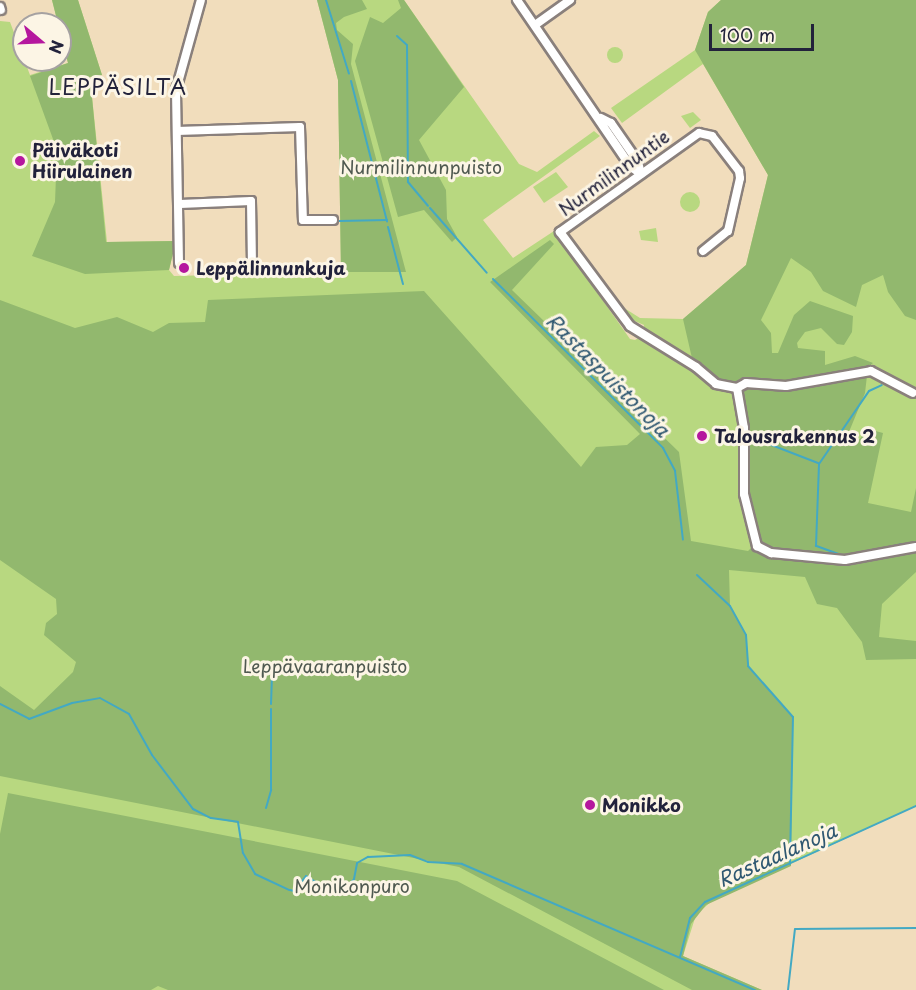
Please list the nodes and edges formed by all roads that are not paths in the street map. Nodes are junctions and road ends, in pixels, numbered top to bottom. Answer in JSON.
{"nodes":[{"id":1,"x":201,"y":0,"type":"edge"},
{"id":2,"x":517,"y":0,"type":"edge"},
{"id":3,"x":570,"y":0,"type":"edge"},
{"id":4,"x":534,"y":25,"type":"junction"},
{"id":5,"x":177,"y":131,"type":"junction"},
{"id":6,"x":641,"y":174,"type":"junction"},
{"id":7,"x":180,"y":204,"type":"junction"},
{"id":8,"x":333,"y":220,"type":"dead end"},
{"id":9,"x":703,"y":250,"type":"dead end"},
{"id":10,"x":179,"y":263,"type":"dead end"},
{"id":11,"x":252,"y":268,"type":"dead end"},
{"id":12,"x":737,"y":387,"type":"junction"},
{"id":13,"x":913,"y":393,"type":"dead end"},
{"id":14,"x":916,"y":547,"type":"edge"}],
"edges":[{"from":1,"to":5,"type":"street"},
{"from":2,"to":4,"type":"street"},
{"from":3,"to":4,"type":"street"},
{"from":4,"to":6,"type":"street"},
{"from":5,"to":7,"type":"street"},
{"from":5,"to":8,"type":"street"},
{"from":6,"to":9,"type":"street","name":"Nurmilinnuntie"},
{"from":6,"to":12,"type":"street","name":"Nurmilinnuntie"},
{"from":7,"to":10,"type":"street"},
{"from":7,"to":11,"type":"street"},
{"from":12,"to":13,"type":"street"},
{"from":12,"to":14,"type":"street"}]}
